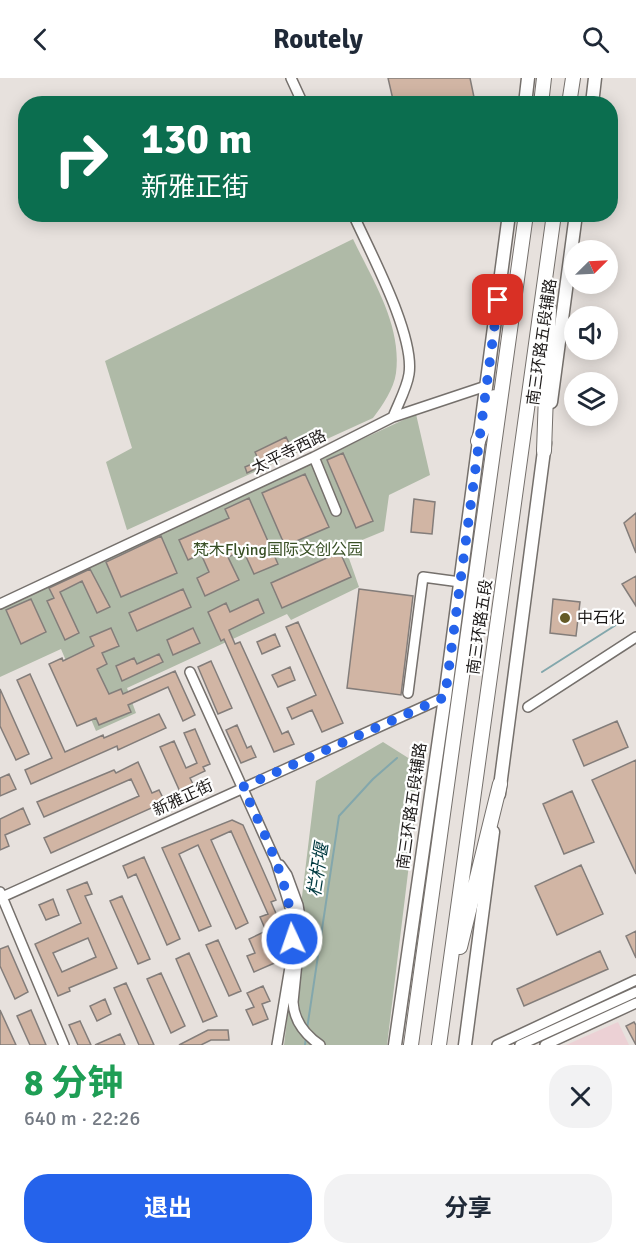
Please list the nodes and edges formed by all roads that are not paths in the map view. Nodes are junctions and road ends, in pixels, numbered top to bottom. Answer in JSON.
{"nodes":[{"id":1,"x":291,"y":78,"type":"edge"},
{"id":2,"x":528,"y":78,"type":"edge"},
{"id":3,"x":544,"y":78,"type":"edge"},
{"id":4,"x":573,"y":78,"type":"edge"},
{"id":5,"x":595,"y":78,"type":"edge"},
{"id":6,"x":299,"y":96,"type":"edge"},
{"id":7,"x":526,"y":96,"type":"edge"},
{"id":8,"x":542,"y":96,"type":"edge"},
{"id":9,"x":570,"y":96,"type":"edge"},
{"id":10,"x":593,"y":96,"type":"edge"},
{"id":11,"x":357,"y":222,"type":"edge"},
{"id":12,"x":508,"y":222,"type":"edge"},
{"id":13,"x":525,"y":222,"type":"edge"},
{"id":14,"x":553,"y":222,"type":"edge"},
{"id":15,"x":575,"y":222,"type":"edge"},
{"id":16,"x":551,"y":236,"type":"junction"},
{"id":17,"x":504,"y":375,"type":"junction"},
{"id":18,"x":486,"y":386,"type":"junction"},
{"id":19,"x":393,"y":417,"type":"junction"},
{"id":20,"x":478,"y":441,"type":"junction"},
{"id":21,"x":544,"y":451,"type":"junction"},
{"id":22,"x":314,"y":457,"type":"junction"},
{"id":23,"x":336,"y":511,"type":"dead end"},
{"id":24,"x":460,"y":582,"type":"junction"},
{"id":25,"x":0,"y":604,"type":"edge"},
{"id":26,"x":636,"y":637,"type":"edge"},
{"id":27,"x":190,"y":672,"type":"dead end"},
{"id":28,"x":408,"y":693,"type":"dead end"},
{"id":29,"x":445,"y":697,"type":"junction"},
{"id":30,"x":528,"y":707,"type":"dead end"},
{"id":31,"x":500,"y":784,"type":"junction"},
{"id":32,"x":243,"y":787,"type":"junction"},
{"id":33,"x":276,"y":862,"type":"junction"},
{"id":34,"x":1,"y":896,"type":"edge"},
{"id":35,"x":636,"y":980,"type":"edge"},
{"id":36,"x":636,"y":992,"type":"edge"},
{"id":37,"x":636,"y":1003,"type":"edge"},
{"id":38,"x":442,"y":1022,"type":"junction"},
{"id":39,"x":467,"y":1032,"type":"junction"},
{"id":40,"x":64,"y":1045,"type":"edge"},
{"id":41,"x":277,"y":1045,"type":"edge"},
{"id":42,"x":320,"y":1045,"type":"edge"},
{"id":43,"x":395,"y":1045,"type":"edge"},
{"id":44,"x":411,"y":1045,"type":"edge"},
{"id":45,"x":439,"y":1045,"type":"edge"},
{"id":46,"x":465,"y":1045,"type":"edge"},
{"id":47,"x":474,"y":1045,"type":"edge"},
{"id":48,"x":497,"y":1045,"type":"edge"},
{"id":49,"x":520,"y":1045,"type":"edge"},
{"id":50,"x":545,"y":1045,"type":"edge"}],
"edges":[{"from":1,"to":6,"type":"street"},
{"from":2,"to":7,"type":"main road"},
{"from":3,"to":8,"type":"highway"},
{"from":4,"to":9,"type":"highway"},
{"from":5,"to":10,"type":"main road"},
{"from":11,"to":19,"type":"street"},
{"from":12,"to":18,"type":"main road","name":"南三环路五段辅路"},
{"from":13,"to":17,"type":"highway","name":"南三环路五段"},
{"from":14,"to":16,"type":"highway","name":"南三环路五段"},
{"from":15,"to":21,"type":"main road","name":"南三环路五段辅路"},
{"from":16,"to":21,"type":"highway"},
{"from":16,"to":38,"type":"highway","name":"南三环路五段"},
{"from":17,"to":20,"type":"highway"},
{"from":17,"to":44,"type":"highway","name":"南三环路五段"},
{"from":18,"to":19,"type":"street","name":"太平寺西路"},
{"from":18,"to":20,"type":"main road","name":"南三环路五段辅路"},
{"from":19,"to":22,"type":"street","name":"太平寺西路"},
{"from":20,"to":24,"type":"main road","name":"南三环路五段辅路"},
{"from":21,"to":31,"type":"main road","name":"南三环路五段辅路"},
{"from":22,"to":23,"type":"street"},
{"from":22,"to":25,"type":"street","name":"太平寺西路"},
{"from":24,"to":28,"type":"street"},
{"from":24,"to":29,"type":"main road","name":"南三环路五段辅路"},
{"from":26,"to":30,"type":"street"},
{"from":27,"to":32,"type":"street"},
{"from":29,"to":32,"type":"street","name":"新雅正街"},
{"from":29,"to":43,"type":"main road","name":"南三环路五段辅路"},
{"from":31,"to":38,"type":"highway"},
{"from":31,"to":39,"type":"main road","name":"南三环路五段辅路"},
{"from":32,"to":33,"type":"street"},
{"from":32,"to":34,"type":"street","name":"新雅正街"},
{"from":33,"to":41,"type":"street"},
{"from":33,"to":42,"type":"street"},
{"from":34,"to":40,"type":"street"},
{"from":35,"to":48,"type":"street"},
{"from":36,"to":49,"type":"street"},
{"from":37,"to":50,"type":"street"},
{"from":38,"to":45,"type":"highway","name":"南三环路五段"},
{"from":39,"to":46,"type":"main road","name":"南三环路五段辅路"},
{"from":39,"to":47,"type":"street"}]}
